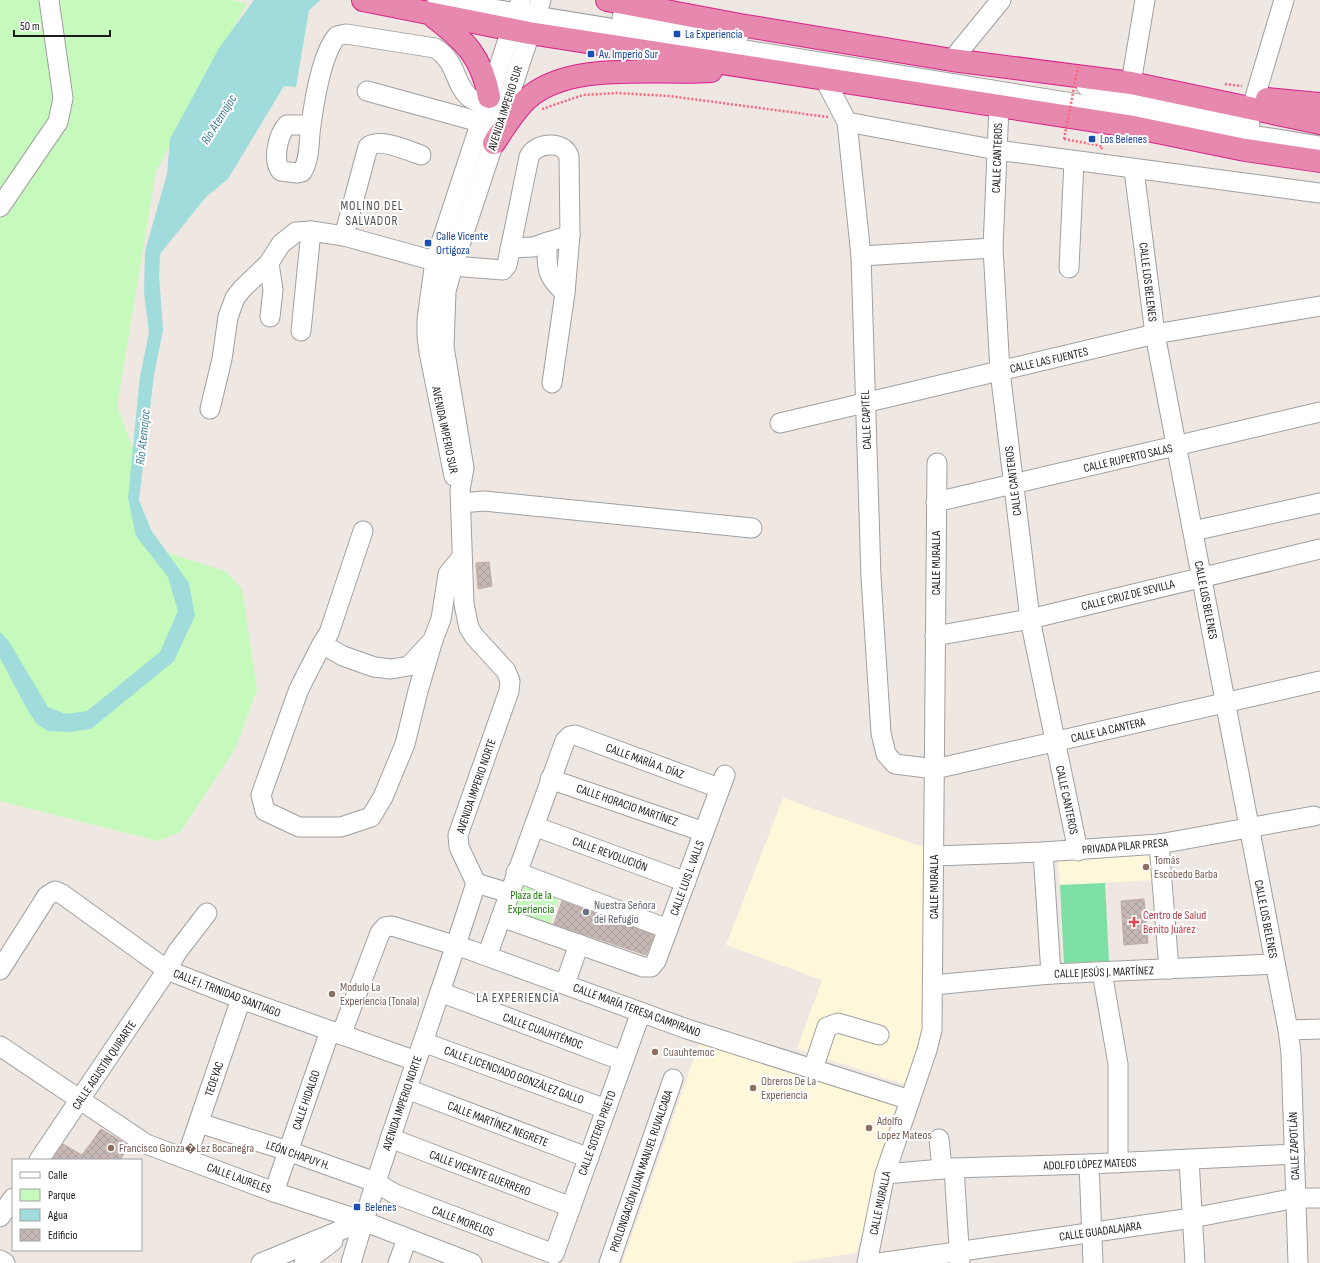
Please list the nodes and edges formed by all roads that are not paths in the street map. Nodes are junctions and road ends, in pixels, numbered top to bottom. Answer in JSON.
{"nodes":[{"id":1,"x":49,"y":0,"type":"edge"},
{"id":2,"x":363,"y":0,"type":"edge"},
{"id":3,"x":607,"y":0,"type":"edge"},
{"id":4,"x":666,"y":0,"type":"edge"},
{"id":5,"x":1001,"y":0,"type":"edge"},
{"id":6,"x":1145,"y":0,"type":"edge"},
{"id":7,"x":1284,"y":0,"type":"edge"},
{"id":8,"x":433,"y":7,"type":"edge"},
{"id":9,"x":525,"y":11,"type":"edge"},
{"id":10,"x":740,"y":25,"type":"junction"},
{"id":11,"x":952,"y":60,"type":"junction"},
{"id":12,"x":749,"y":66,"type":"junction"},
{"id":13,"x":824,"y":78,"type":"junction"},
{"id":14,"x":1131,"y":83,"type":"junction"},
{"id":15,"x":367,"y":91,"type":"dead end"},
{"id":16,"x":1184,"y":93,"type":"junction"},
{"id":17,"x":1255,"y":97,"type":"junction"},
{"id":18,"x":1320,"y":104,"type":"edge"},
{"id":19,"x":999,"y":106,"type":"junction"},
{"id":20,"x":485,"y":108,"type":"junction"},
{"id":21,"x":847,"y":122,"type":"junction"},
{"id":22,"x":1320,"y":122,"type":"edge"},
{"id":23,"x":311,"y":125,"type":"dead end"},
{"id":24,"x":1320,"y":135,"type":"edge"},
{"id":25,"x":494,"y":143,"type":"junction"},
{"id":26,"x":1320,"y":146,"type":"edge"},
{"id":27,"x":997,"y":150,"type":"junction"},
{"id":28,"x":1245,"y":150,"type":"junction"},
{"id":29,"x":421,"y":154,"type":"dead end"},
{"id":30,"x":1074,"y":161,"type":"junction"},
{"id":31,"x":1320,"y":161,"type":"edge"},
{"id":32,"x":1134,"y":170,"type":"junction"},
{"id":33,"x":1320,"y":173,"type":"edge"},
{"id":34,"x":1320,"y":193,"type":"edge"},
{"id":35,"x":0,"y":207,"type":"edge"},
{"id":36,"x":311,"y":231,"type":"junction"},
{"id":37,"x":570,"y":235,"type":"junction"},
{"id":38,"x":344,"y":236,"type":"junction"},
{"id":39,"x":547,"y":242,"type":"junction"},
{"id":40,"x":510,"y":248,"type":"junction"},
{"id":41,"x":993,"y":248,"type":"junction"},
{"id":42,"x":861,"y":256,"type":"junction"},
{"id":43,"x":269,"y":264,"type":"junction"},
{"id":44,"x":444,"y":264,"type":"junction"},
{"id":45,"x":1069,"y":268,"type":"dead end"},
{"id":46,"x":565,"y":292,"type":"junction"},
{"id":47,"x":1320,"y":306,"type":"edge"},
{"id":48,"x":270,"y":317,"type":"dead end"},
{"id":49,"x":301,"y":331,"type":"dead end"},
{"id":50,"x":1155,"y":334,"type":"junction"},
{"id":51,"x":1000,"y":371,"type":"junction"},
{"id":52,"x":552,"y":382,"type":"dead end"},
{"id":53,"x":866,"y":403,"type":"junction"},
{"id":54,"x":210,"y":409,"type":"dead end"},
{"id":55,"x":1320,"y":412,"type":"edge"},
{"id":56,"x":780,"y":423,"type":"dead end"},
{"id":57,"x":1177,"y":447,"type":"junction"},
{"id":58,"x":936,"y":463,"type":"dead end"},
{"id":59,"x":1013,"y":485,"type":"junction"},
{"id":60,"x":460,"y":496,"type":"junction"},
{"id":61,"x":936,"y":502,"type":"junction"},
{"id":62,"x":1320,"y":502,"type":"edge"},
{"id":63,"x":752,"y":528,"type":"dead end"},
{"id":64,"x":363,"y":531,"type":"dead end"},
{"id":65,"x":1193,"y":531,"type":"junction"},
{"id":66,"x":1320,"y":549,"type":"edge"},
{"id":67,"x":461,"y":558,"type":"junction"},
{"id":68,"x":1202,"y":577,"type":"junction"},
{"id":69,"x":1030,"y":619,"type":"junction"},
{"id":70,"x":935,"y":636,"type":"junction"},
{"id":71,"x":433,"y":640,"type":"junction"},
{"id":72,"x":322,"y":644,"type":"junction"},
{"id":73,"x":1320,"y":682,"type":"edge"},
{"id":74,"x":1226,"y":704,"type":"junction"},
{"id":75,"x":1055,"y":742,"type":"junction"},
{"id":76,"x":895,"y":764,"type":"joint"},
{"id":77,"x":935,"y":768,"type":"junction"},
{"id":78,"x":550,"y":779,"type":"junction"},
{"id":79,"x":722,"y":781,"type":"joint"},
{"id":80,"x":1314,"y":816,"type":"dead end"},
{"id":81,"x":534,"y":826,"type":"junction"},
{"id":82,"x":1250,"y":828,"type":"junction"},
{"id":83,"x":704,"y":832,"type":"junction"},
{"id":84,"x":1159,"y":844,"type":"junction"},
{"id":85,"x":1078,"y":851,"type":"junction"},
{"id":86,"x":1043,"y":852,"type":"junction"},
{"id":87,"x":934,"y":856,"type":"junction"},
{"id":88,"x":516,"y":872,"type":"junction"},
{"id":89,"x":476,"y":882,"type":"junction"},
{"id":90,"x":686,"y":882,"type":"junction"},
{"id":91,"x":509,"y":893,"type":"junction"},
{"id":92,"x":207,"y":913,"type":"dead end"},
{"id":93,"x":501,"y":917,"type":"junction"},
{"id":94,"x":385,"y":927,"type":"joint"},
{"id":95,"x":668,"y":929,"type":"junction"},
{"id":96,"x":579,"y":944,"type":"junction"},
{"id":97,"x":456,"y":945,"type":"junction"},
{"id":98,"x":487,"y":956,"type":"junction"},
{"id":99,"x":1275,"y":964,"type":"junction"},
{"id":100,"x":1169,"y":969,"type":"junction"},
{"id":101,"x":0,"y":970,"type":"edge"},
{"id":102,"x":167,"y":970,"type":"junction"},
{"id":103,"x":1102,"y":972,"type":"junction"},
{"id":104,"x":1051,"y":974,"type":"junction"},
{"id":105,"x":564,"y":984,"type":"junction"},
{"id":106,"x":933,"y":985,"type":"junction"},
{"id":107,"x":440,"y":992,"type":"junction"},
{"id":108,"x":241,"y":999,"type":"junction"},
{"id":109,"x":641,"y":1012,"type":"junction"},
{"id":110,"x":1320,"y":1029,"type":"edge"},
{"id":111,"x":1288,"y":1030,"type":"junction"},
{"id":112,"x":335,"y":1033,"type":"junction"},
{"id":113,"x":879,"y":1035,"type":"dead end"},
{"id":114,"x":423,"y":1042,"type":"junction"},
{"id":115,"x":0,"y":1046,"type":"edge"},
{"id":116,"x":416,"y":1061,"type":"junction"},
{"id":117,"x":624,"y":1061,"type":"junction"},
{"id":118,"x":813,"y":1069,"type":"junction"},
{"id":119,"x":672,"y":1079,"type":"dead end"},
{"id":120,"x":407,"y":1089,"type":"junction"},
{"id":121,"x":81,"y":1100,"type":"junction"},
{"id":122,"x":910,"y":1100,"type":"junction"},
{"id":123,"x":606,"y":1109,"type":"junction"},
{"id":124,"x":199,"y":1123,"type":"junction"},
{"id":125,"x":390,"y":1138,"type":"junction"},
{"id":126,"x":939,"y":1139,"type":"dead end"},
{"id":127,"x":288,"y":1151,"type":"junction"},
{"id":128,"x":1295,"y":1154,"type":"junction"},
{"id":129,"x":589,"y":1158,"type":"junction"},
{"id":130,"x":40,"y":1159,"type":"edge"},
{"id":131,"x":186,"y":1159,"type":"junction"},
{"id":132,"x":1189,"y":1159,"type":"junction"},
{"id":133,"x":1118,"y":1163,"type":"junction"},
{"id":134,"x":1088,"y":1164,"type":"junction"},
{"id":135,"x":948,"y":1169,"type":"junction"},
{"id":136,"x":885,"y":1174,"type":"junction"},
{"id":137,"x":375,"y":1182,"type":"junction"},
{"id":138,"x":274,"y":1192,"type":"junction"},
{"id":139,"x":1296,"y":1198,"type":"junction"},
{"id":140,"x":1320,"y":1198,"type":"edge"},
{"id":141,"x":12,"y":1199,"type":"edge"},
{"id":142,"x":571,"y":1207,"type":"junction"},
{"id":143,"x":0,"y":1217,"type":"edge"},
{"id":144,"x":1192,"y":1218,"type":"junction"},
{"id":145,"x":358,"y":1223,"type":"junction"},
{"id":146,"x":1092,"y":1232,"type":"junction"},
{"id":147,"x":407,"y":1238,"type":"junction"},
{"id":148,"x":554,"y":1254,"type":"joint"},
{"id":149,"x":960,"y":1257,"type":"edge"},
{"id":150,"x":0,"y":1260,"type":"edge"},
{"id":151,"x":5,"y":1263,"type":"edge"},
{"id":152,"x":261,"y":1263,"type":"edge"},
{"id":153,"x":304,"y":1263,"type":"edge"},
{"id":154,"x":350,"y":1263,"type":"edge"},
{"id":155,"x":398,"y":1263,"type":"edge"},
{"id":156,"x":472,"y":1263,"type":"edge"},
{"id":157,"x":609,"y":1263,"type":"edge"},
{"id":158,"x":867,"y":1263,"type":"edge"},
{"id":159,"x":879,"y":1263,"type":"edge"},
{"id":160,"x":1093,"y":1263,"type":"edge"},
{"id":161,"x":1195,"y":1263,"type":"edge"},
{"id":162,"x":1298,"y":1263,"type":"edge"}],
"edges":[{"from":1,"to":35,"type":"street"},
{"from":2,"to":8,"type":"highway"},
{"from":3,"to":10,"type":"highway"},
{"from":4,"to":10,"type":"highway"},
{"from":5,"to":11,"type":"street"},
{"from":6,"to":14,"type":"street"},
{"from":7,"to":17,"type":"street"},
{"from":8,"to":9,"type":"highway"},
{"from":8,"to":20,"type":"highway"},
{"from":9,"to":12,"type":"highway"},
{"from":9,"to":20,"type":"street","name":"AVENIDA IMPERIO SUR"},
{"from":9,"to":24,"type":"street"},
{"from":9,"to":25,"type":"street","name":"AVENIDA IMPERIO SUR"},
{"from":9,"to":26,"type":"street"},
{"from":10,"to":11,"type":"highway"},
{"from":11,"to":14,"type":"highway"},
{"from":12,"to":13,"type":"highway"},
{"from":12,"to":25,"type":"highway"},
{"from":13,"to":19,"type":"highway"},
{"from":13,"to":21,"type":"street","name":"CALLE CAPITEL"},
{"from":14,"to":16,"type":"highway"},
{"from":15,"to":20,"type":"street"},
{"from":16,"to":17,"type":"highway"},
{"from":16,"to":22,"type":"highway"},
{"from":17,"to":18,"type":"highway"},
{"from":19,"to":27,"type":"street","name":"CALLE CANTEROS"},
{"from":19,"to":28,"type":"highway"},
{"from":20,"to":23,"type":"street"},
{"from":20,"to":44,"type":"street","name":"AVENIDA IMPERIO SUR"},
{"from":21,"to":27,"type":"street"},
{"from":21,"to":42,"type":"street","name":"CALLE CAPITEL"},
{"from":25,"to":44,"type":"street","name":"AVENIDA IMPERIO SUR"},
{"from":27,"to":30,"type":"street"},
{"from":27,"to":41,"type":"street","name":"CALLE CANTEROS"},
{"from":28,"to":31,"type":"highway"},
{"from":28,"to":33,"type":"highway"},
{"from":29,"to":38,"type":"street"},
{"from":30,"to":32,"type":"street"},
{"from":30,"to":45,"type":"street"},
{"from":32,"to":34,"type":"street"},
{"from":32,"to":50,"type":"street","name":"CALLE LOS BELENES"},
{"from":36,"to":38,"type":"street"},
{"from":36,"to":43,"type":"street"},
{"from":36,"to":49,"type":"street"},
{"from":37,"to":39,"type":"street"},
{"from":37,"to":40,"type":"street"},
{"from":37,"to":46,"type":"street"},
{"from":38,"to":44,"type":"street"},
{"from":39,"to":40,"type":"street"},
{"from":39,"to":46,"type":"street"},
{"from":40,"to":44,"type":"street"},
{"from":41,"to":42,"type":"street"},
{"from":41,"to":51,"type":"street","name":"CALLE CANTEROS"},
{"from":42,"to":53,"type":"street","name":"CALLE CAPITEL"},
{"from":43,"to":48,"type":"street"},
{"from":43,"to":54,"type":"street"},
{"from":44,"to":60,"type":"street","name":"AVENIDA IMPERIO SUR"},
{"from":46,"to":52,"type":"street"},
{"from":47,"to":50,"type":"street","name":"CALLE LAS FUENTES"},
{"from":50,"to":51,"type":"street","name":"CALLE LAS FUENTES"},
{"from":50,"to":57,"type":"street","name":"CALLE LOS BELENES"},
{"from":51,"to":53,"type":"street","name":"CALLE LAS FUENTES"},
{"from":51,"to":59,"type":"street","name":"CALLE CANTEROS"},
{"from":53,"to":56,"type":"street","name":"CALLE LAS FUENTES"},
{"from":53,"to":76,"type":"street","name":"CALLE CAPITEL"},
{"from":55,"to":57,"type":"street","name":"CALLE RUPERTO SALAS"},
{"from":57,"to":59,"type":"street","name":"CALLE RUPERTO SALAS"},
{"from":57,"to":65,"type":"street","name":"CALLE LOS BELENES"},
{"from":58,"to":61,"type":"street","name":"CALLE MURALLA"},
{"from":59,"to":61,"type":"street","name":"CALLE RUPERTO SALAS"},
{"from":59,"to":69,"type":"street","name":"CALLE CANTEROS"},
{"from":60,"to":63,"type":"street"},
{"from":60,"to":67,"type":"street","name":"AVENIDA IMPERIO NORTE"},
{"from":61,"to":70,"type":"street","name":"CALLE MURALLA"},
{"from":62,"to":65,"type":"street"},
{"from":64,"to":72,"type":"street"},
{"from":65,"to":68,"type":"street","name":"CALLE LOS BELENES"},
{"from":66,"to":68,"type":"street","name":"CALLE CRUZ DE SEVILLA"},
{"from":67,"to":71,"type":"street"},
{"from":67,"to":89,"type":"street","name":"AVENIDA IMPERIO NORTE"},
{"from":68,"to":69,"type":"street","name":"CALLE CRUZ DE SEVILLA"},
{"from":68,"to":74,"type":"street","name":"CALLE LOS BELENES"},
{"from":69,"to":70,"type":"street","name":"CALLE CRUZ DE SEVILLA"},
{"from":69,"to":75,"type":"street","name":"CALLE CANTEROS"},
{"from":70,"to":77,"type":"street","name":"CALLE MURALLA"},
{"from":71,"to":72,"type":"street"},
{"from":71,"to":72,"type":"street"},
{"from":73,"to":74,"type":"street","name":"CALLE LA CANTERA"},
{"from":74,"to":75,"type":"street","name":"CALLE LA CANTERA"},
{"from":74,"to":82,"type":"street","name":"CALLE LOS BELENES"},
{"from":75,"to":77,"type":"street","name":"CALLE LA CANTERA"},
{"from":75,"to":85,"type":"street","name":"CALLE CANTEROS"},
{"from":76,"to":77,"type":"street","name":"CALLE LA CANTERA"},
{"from":77,"to":87,"type":"street","name":"CALLE MURALLA"},
{"from":78,"to":79,"type":"street","name":"CALLE MARÍA A. DÍAZ"},
{"from":78,"to":81,"type":"street"},
{"from":78,"to":83,"type":"street","name":"CALLE HORACIO MARTÍNEZ"},
{"from":79,"to":83,"type":"street","name":"CALLE LUIS L. VALLS"},
{"from":80,"to":82,"type":"street","name":"PRIVADA PILAR PRESA"},
{"from":81,"to":88,"type":"street"},
{"from":81,"to":90,"type":"street","name":"CALLE REVOLUCIÓN"},
{"from":82,"to":84,"type":"street","name":"PRIVADA PILAR PRESA"},
{"from":82,"to":99,"type":"street","name":"CALLE LOS BELENES"},
{"from":83,"to":90,"type":"street","name":"CALLE LUIS L. VALLS"},
{"from":84,"to":85,"type":"street","name":"PRIVADA PILAR PRESA"},
{"from":84,"to":100,"type":"street"},
{"from":85,"to":86,"type":"street","name":"PRIVADA PILAR PRESA"},
{"from":86,"to":87,"type":"street","name":"PRIVADA PILAR PRESA"},
{"from":86,"to":104,"type":"street"},
{"from":87,"to":106,"type":"street","name":"CALLE MURALLA"},
{"from":88,"to":91,"type":"street"},
{"from":88,"to":95,"type":"street"},
{"from":89,"to":91,"type":"street"},
{"from":89,"to":97,"type":"street","name":"AVENIDA IMPERIO NORTE"},
{"from":90,"to":95,"type":"street","name":"CALLE LUIS L. VALLS"},
{"from":91,"to":93,"type":"street"},
{"from":92,"to":102,"type":"street","name":"CALLE AGUSTÍN QUIRARTE"},
{"from":93,"to":96,"type":"street"},
{"from":93,"to":98,"type":"street"},
{"from":94,"to":97,"type":"street","name":"CALLE MARÍA TERESA CAMPIRANO"},
{"from":94,"to":112,"type":"street","name":"CALLE HIDALGO"},
{"from":95,"to":96,"type":"street","name":"CALLE LUIS L. VALLS"},
{"from":96,"to":105,"type":"street"},
{"from":97,"to":98,"type":"street","name":"CALLE MARÍA TERESA CAMPIRANO"},
{"from":97,"to":107,"type":"street","name":"AVENIDA IMPERIO NORTE"},
{"from":98,"to":105,"type":"street","name":"CALLE MARÍA TERESA CAMPIRANO"},
{"from":99,"to":100,"type":"street","name":"CALLE JESÚS J. MARTÍNEZ"},
{"from":99,"to":111,"type":"street","name":"CALLE LOS BELENES"},
{"from":100,"to":103,"type":"street","name":"CALLE JESÚS J. MARTÍNEZ"},
{"from":101,"to":102,"type":"street","name":"CALLE J. TRINIDAD SANTIAGO"},
{"from":102,"to":108,"type":"street","name":"CALLE J. TRINIDAD SANTIAGO"},
{"from":102,"to":121,"type":"street","name":"CALLE AGUSTÍN QUIRARTE"},
{"from":103,"to":104,"type":"street","name":"CALLE JESÚS J. MARTÍNEZ"},
{"from":103,"to":133,"type":"street"},
{"from":104,"to":106,"type":"street","name":"CALLE JESÚS J. MARTÍNEZ"},
{"from":105,"to":109,"type":"street","name":"CALLE MARÍA TERESA CAMPIRANO"},
{"from":106,"to":122,"type":"street","name":"CALLE MURALLA"},
{"from":107,"to":114,"type":"street","name":"AVENIDA IMPERIO NORTE"},
{"from":107,"to":117,"type":"street","name":"CALLE CUAUHTÉMOC"},
{"from":108,"to":112,"type":"street","name":"CALLE J. TRINIDAD SANTIAGO"},
{"from":108,"to":124,"type":"street","name":"TEOEYAC"},
{"from":109,"to":117,"type":"street","name":"CALLE SOTERO PRIETO"},
{"from":109,"to":118,"type":"street","name":"CALLE MARÍA TERESA CAMPIRANO"},
{"from":110,"to":111,"type":"street"},
{"from":111,"to":128,"type":"street","name":"CALLE ZAPOTLÁN"},
{"from":112,"to":116,"type":"street","name":"CALLE J. TRINIDAD SANTIAGO"},
{"from":112,"to":127,"type":"street","name":"CALLE HIDALGO"},
{"from":113,"to":118,"type":"street"},
{"from":114,"to":116,"type":"street","name":"AVENIDA IMPERIO NORTE"},
{"from":114,"to":123,"type":"street","name":"CALLE LICENCIADO GONZÁLEZ GALLO"},
{"from":115,"to":121,"type":"street","name":"CALLE LAURELES"},
{"from":116,"to":120,"type":"street","name":"AVENIDA IMPERIO NORTE"},
{"from":117,"to":123,"type":"street","name":"CALLE SOTERO PRIETO"},
{"from":118,"to":122,"type":"street","name":"CALLE MARÍA TERESA CAMPIRANO"},
{"from":119,"to":157,"type":"street","name":"PROLONGACIÓN JUAN MANUEL RUVALCABA"},
{"from":120,"to":125,"type":"street","name":"AVENIDA IMPERIO NORTE"},
{"from":120,"to":129,"type":"street","name":"CALLE MARTÍNEZ NEGRETE"},
{"from":121,"to":130,"type":"street","name":"CALLE AGUSTÍN QUIRARTE"},
{"from":121,"to":131,"type":"street","name":"CALLE LAURELES"},
{"from":122,"to":136,"type":"street","name":"CALLE MURALLA"},
{"from":123,"to":129,"type":"street","name":"CALLE SOTERO PRIETO"},
{"from":124,"to":127,"type":"street","name":"LEÓN CHAPUY H."},
{"from":124,"to":131,"type":"street","name":"TEOEYAC"},
{"from":125,"to":137,"type":"street","name":"AVENIDA IMPERIO NORTE"},
{"from":125,"to":142,"type":"street","name":"CALLE VICENTE GUERRERO"},
{"from":126,"to":135,"type":"street"},
{"from":127,"to":137,"type":"street","name":"LEÓN CHAPUY H."},
{"from":127,"to":138,"type":"street","name":"CALLE HIDALGO"},
{"from":128,"to":132,"type":"street","name":"ADOLFO LÓPEZ MATEOS"},
{"from":128,"to":139,"type":"street","name":"CALLE ZAPOTLÁN"},
{"from":129,"to":142,"type":"street","name":"CALLE SOTERO PRIETO"},
{"from":131,"to":138,"type":"street","name":"CALLE LAURELES"},
{"from":132,"to":133,"type":"street","name":"ADOLFO LÓPEZ MATEOS"},
{"from":132,"to":144,"type":"street"},
{"from":133,"to":134,"type":"street","name":"ADOLFO LÓPEZ MATEOS"},
{"from":134,"to":135,"type":"street","name":"ADOLFO LÓPEZ MATEOS"},
{"from":134,"to":146,"type":"street"},
{"from":135,"to":136,"type":"street","name":"ADOLFO LÓPEZ MATEOS"},
{"from":135,"to":149,"type":"street"},
{"from":136,"to":158,"type":"street","name":"CALLE MURALLA"},
{"from":137,"to":145,"type":"street","name":"AVENIDA IMPERIO NORTE"},
{"from":137,"to":148,"type":"street","name":"CALLE MORELOS"},
{"from":138,"to":145,"type":"street","name":"CALLE LAURELES"},
{"from":139,"to":140,"type":"street","name":"CALLE GUADALAJARA"},
{"from":139,"to":144,"type":"street","name":"CALLE GUADALAJARA"},
{"from":139,"to":162,"type":"street","name":"CALLE ZAPOTLÁN"},
{"from":141,"to":143,"type":"street"},
{"from":142,"to":148,"type":"street","name":"CALLE SOTERO PRIETO"},
{"from":144,"to":146,"type":"street","name":"CALLE GUADALAJARA"},
{"from":144,"to":161,"type":"street"},
{"from":145,"to":147,"type":"street"},
{"from":145,"to":152,"type":"street"},
{"from":145,"to":153,"type":"street"},
{"from":145,"to":154,"type":"street","name":"AVENIDA IMPERIO NORTE"},
{"from":146,"to":149,"type":"street","name":"CALLE GUADALAJARA"},
{"from":146,"to":160,"type":"street"},
{"from":147,"to":155,"type":"street"},
{"from":147,"to":156,"type":"street"},
{"from":149,"to":159,"type":"street","name":"CALLE GUADALAJARA"},
{"from":150,"to":151,"type":"street"}]}
